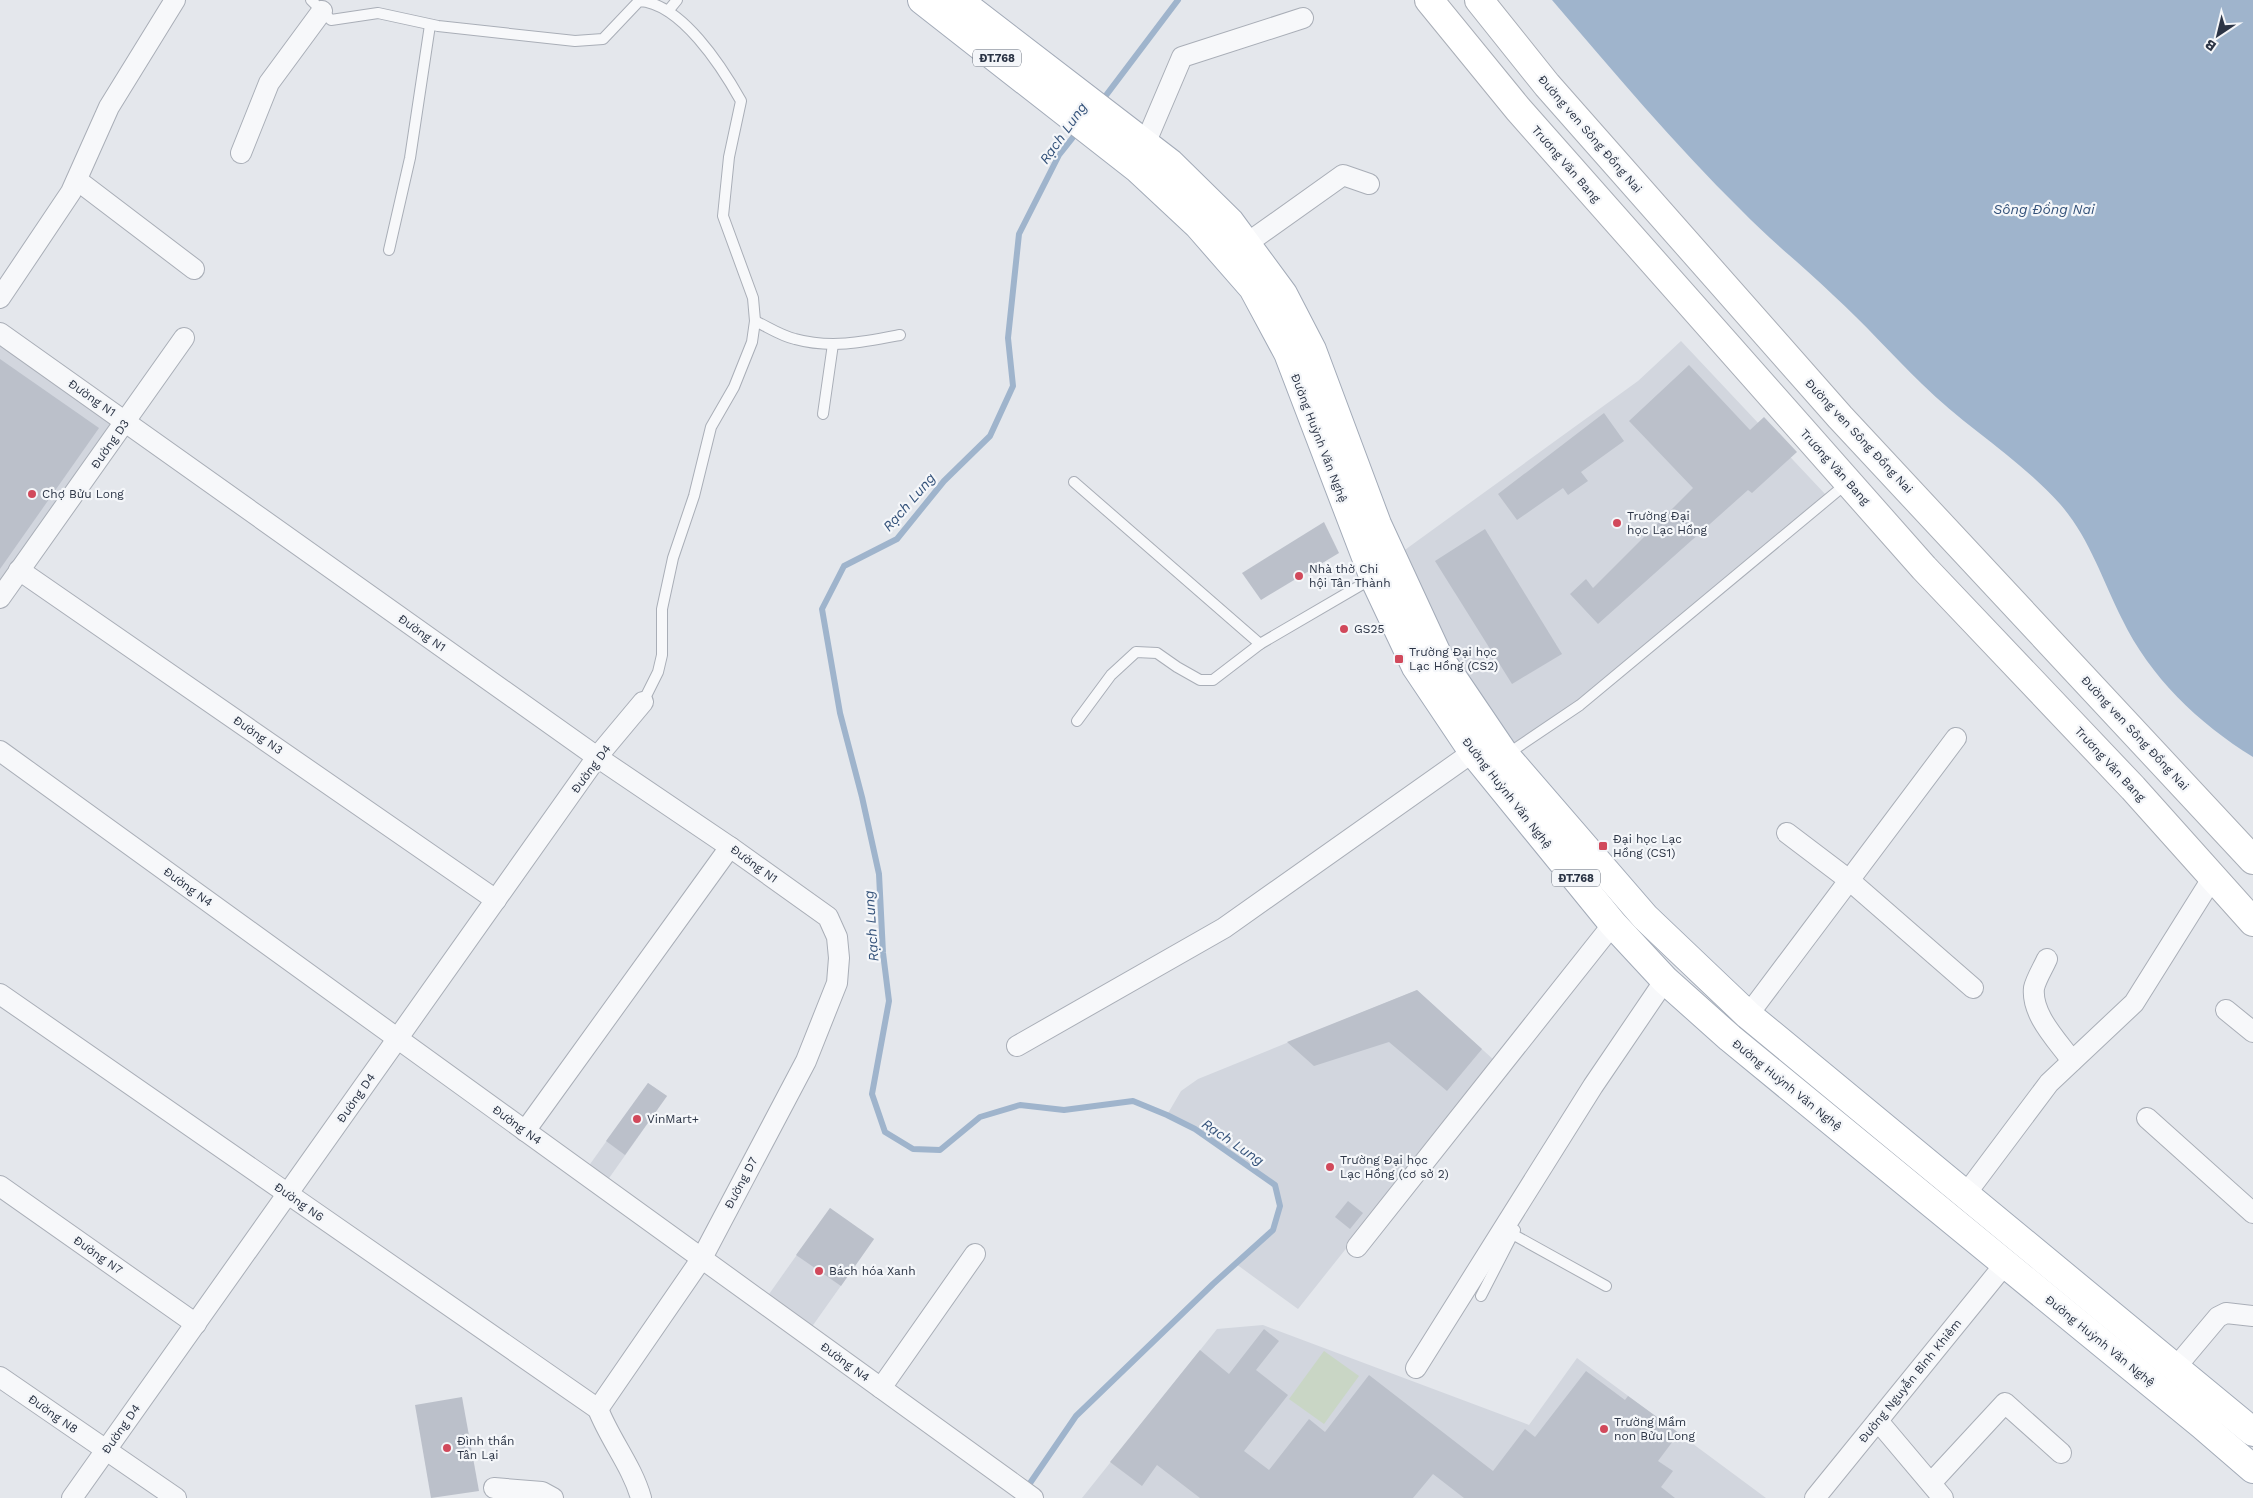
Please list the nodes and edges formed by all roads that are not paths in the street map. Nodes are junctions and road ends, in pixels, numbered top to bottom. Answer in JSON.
{"nodes":[{"id":1,"x":175,"y":0,"type":"edge"},
{"id":2,"x":624,"y":0,"type":"edge"},
{"id":3,"x":677,"y":0,"type":"edge"},
{"id":4,"x":922,"y":0,"type":"edge"},
{"id":5,"x":1429,"y":0,"type":"edge"},
{"id":6,"x":1479,"y":0,"type":"edge"},
{"id":7,"x":965,"y":2,"type":"edge"},
{"id":8,"x":316,"y":6,"type":"edge"},
{"id":9,"x":634,"y":7,"type":"junction"},
{"id":10,"x":668,"y":11,"type":"junction"},
{"id":11,"x":1304,"y":18,"type":"dead end"},
{"id":12,"x":430,"y":25,"type":"junction"},
{"id":13,"x":1078,"y":108,"type":"junction"},
{"id":14,"x":1101,"y":125,"type":"junction"},
{"id":15,"x":1145,"y":144,"type":"junction"},
{"id":16,"x":241,"y":153,"type":"dead end"},
{"id":17,"x":77,"y":180,"type":"junction"},
{"id":18,"x":1369,"y":184,"type":"dead end"},
{"id":19,"x":1246,"y":244,"type":"junction"},
{"id":20,"x":389,"y":250,"type":"dead end"},
{"id":21,"x":194,"y":269,"type":"dead end"},
{"id":22,"x":0,"y":298,"type":"edge"},
{"id":23,"x":756,"y":322,"type":"junction"},
{"id":24,"x":0,"y":333,"type":"edge"},
{"id":25,"x":900,"y":335,"type":"dead end"},
{"id":26,"x":184,"y":338,"type":"dead end"},
{"id":27,"x":833,"y":344,"type":"junction"},
{"id":28,"x":823,"y":414,"type":"dead end"},
{"id":29,"x":125,"y":422,"type":"junction"},
{"id":30,"x":1074,"y":482,"type":"dead end"},
{"id":31,"x":1840,"y":489,"type":"dead end"},
{"id":32,"x":19,"y":570,"type":"junction"},
{"id":33,"x":1374,"y":578,"type":"junction"},
{"id":34,"x":0,"y":598,"type":"edge"},
{"id":35,"x":1260,"y":644,"type":"junction"},
{"id":36,"x":1426,"y":661,"type":"junction"},
{"id":37,"x":644,"y":702,"type":"joint"},
{"id":38,"x":1077,"y":721,"type":"dead end"},
{"id":39,"x":1956,"y":738,"type":"dead end"},
{"id":40,"x":0,"y":751,"type":"edge"},
{"id":41,"x":1473,"y":752,"type":"junction"},
{"id":42,"x":1505,"y":755,"type":"junction"},
{"id":43,"x":598,"y":757,"type":"junction"},
{"id":44,"x":1787,"y":833,"type":"dead end"},
{"id":45,"x":730,"y":847,"type":"junction"},
{"id":46,"x":2253,"y":860,"type":"edge"},
{"id":47,"x":2213,"y":877,"type":"junction"},
{"id":48,"x":1849,"y":880,"type":"junction"},
{"id":49,"x":496,"y":900,"type":"junction"},
{"id":50,"x":2253,"y":922,"type":"edge"},
{"id":51,"x":1613,"y":924,"type":"junction"},
{"id":52,"x":837,"y":937,"type":"joint"},
{"id":53,"x":2048,"y":959,"type":"dead end"},
{"id":54,"x":1665,"y":980,"type":"junction"},
{"id":55,"x":1973,"y":988,"type":"dead end"},
{"id":56,"x":0,"y":994,"type":"edge"},
{"id":57,"x":2226,"y":1010,"type":"dead end"},
{"id":58,"x":1748,"y":1015,"type":"junction"},
{"id":59,"x":2253,"y":1032,"type":"edge"},
{"id":60,"x":398,"y":1039,"type":"junction"},
{"id":61,"x":1017,"y":1046,"type":"dead end"},
{"id":62,"x":2072,"y":1061,"type":"junction"},
{"id":63,"x":2147,"y":1118,"type":"dead end"},
{"id":64,"x":525,"y":1130,"type":"junction"},
{"id":65,"x":0,"y":1186,"type":"edge"},
{"id":66,"x":288,"y":1194,"type":"junction"},
{"id":67,"x":1965,"y":1195,"type":"junction"},
{"id":68,"x":1520,"y":1202,"type":"junction"},
{"id":69,"x":2253,"y":1214,"type":"edge"},
{"id":70,"x":1514,"y":1235,"type":"junction"},
{"id":71,"x":2024,"y":1242,"type":"junction"},
{"id":72,"x":1357,"y":1247,"type":"dead end"},
{"id":73,"x":975,"y":1254,"type":"dead end"},
{"id":74,"x":702,"y":1258,"type":"junction"},
{"id":75,"x":2005,"y":1264,"type":"junction"},
{"id":76,"x":1606,"y":1286,"type":"dead end"},
{"id":77,"x":1480,"y":1296,"type":"dead end"},
{"id":78,"x":2253,"y":1316,"type":"edge"},
{"id":79,"x":196,"y":1324,"type":"junction"},
{"id":80,"x":2176,"y":1367,"type":"junction"},
{"id":81,"x":1416,"y":1368,"type":"dead end"},
{"id":82,"x":0,"y":1377,"type":"edge"},
{"id":83,"x":881,"y":1388,"type":"junction"},
{"id":84,"x":598,"y":1409,"type":"junction"},
{"id":85,"x":1878,"y":1421,"type":"junction"},
{"id":86,"x":2253,"y":1432,"type":"edge"},
{"id":87,"x":106,"y":1450,"type":"junction"},
{"id":88,"x":2061,"y":1453,"type":"dead end"},
{"id":89,"x":2253,"y":1469,"type":"edge"},
{"id":90,"x":494,"y":1488,"type":"dead end"},
{"id":91,"x":1937,"y":1491,"type":"edge"},
{"id":92,"x":72,"y":1498,"type":"edge"},
{"id":93,"x":176,"y":1498,"type":"edge"},
{"id":94,"x":553,"y":1498,"type":"edge"},
{"id":95,"x":641,"y":1498,"type":"edge"},
{"id":96,"x":1033,"y":1498,"type":"edge"},
{"id":97,"x":1815,"y":1498,"type":"edge"}],
"edges":[{"from":1,"to":17,"type":"street"},
{"from":2,"to":9,"type":"lane"},
{"from":3,"to":10,"type":"lane"},
{"from":4,"to":13,"type":"main road","name":"Đường Huỳnh Văn Nghệ","number":"ĐT.768"},
{"from":5,"to":47,"type":"main road","name":"Trương Văn Bang"},
{"from":6,"to":46,"type":"main road","name":"Đường ven Sông Đồng Nai"},
{"from":7,"to":13,"type":"main road","name":"Đường Huỳnh Văn Nghệ","number":"ĐT.768"},
{"from":8,"to":12,"type":"lane"},
{"from":8,"to":16,"type":"street"},
{"from":9,"to":10,"type":"lane"},
{"from":9,"to":12,"type":"lane"},
{"from":10,"to":23,"type":"lane"},
{"from":11,"to":15,"type":"street"},
{"from":12,"to":20,"type":"lane"},
{"from":13,"to":14,"type":"main road","name":"Đường Huỳnh Văn Nghệ","number":"ĐT.768"},
{"from":14,"to":15,"type":"main road","name":"Đường Huỳnh Văn Nghệ","number":"ĐT.768"},
{"from":14,"to":33,"type":"main road","name":"Đường Huỳnh Văn Nghệ","number":"ĐT.768"},
{"from":15,"to":19,"type":"main road","name":"Đường Huỳnh Văn Nghệ","number":"ĐT.768"},
{"from":17,"to":21,"type":"street"},
{"from":17,"to":22,"type":"street"},
{"from":18,"to":19,"type":"street"},
{"from":19,"to":36,"type":"main road","name":"Đường Huỳnh Văn Nghệ","number":"ĐT.768"},
{"from":23,"to":27,"type":"lane"},
{"from":23,"to":37,"type":"lane"},
{"from":24,"to":29,"type":"street","name":"Đường N1"},
{"from":25,"to":27,"type":"lane"},
{"from":26,"to":29,"type":"street","name":"Đường D3"},
{"from":27,"to":28,"type":"lane"},
{"from":29,"to":32,"type":"street","name":"Đường D3"},
{"from":29,"to":43,"type":"street","name":"Đường N1"},
{"from":30,"to":35,"type":"lane"},
{"from":31,"to":42,"type":"lane"},
{"from":32,"to":34,"type":"street","name":"Đường D3"},
{"from":32,"to":49,"type":"street","name":"Đường N3"},
{"from":33,"to":35,"type":"lane"},
{"from":33,"to":36,"type":"main road","name":"Đường Huỳnh Văn Nghệ","number":"ĐT.768"},
{"from":35,"to":38,"type":"lane"},
{"from":36,"to":41,"type":"main road","name":"Đường Huỳnh Văn Nghệ","number":"ĐT.768"},
{"from":36,"to":42,"type":"main road","name":"Đường Huỳnh Văn Nghệ","number":"ĐT.768"},
{"from":37,"to":43,"type":"street","name":"Đường D4"},
{"from":39,"to":48,"type":"street"},
{"from":40,"to":60,"type":"street","name":"Đường N4"},
{"from":41,"to":51,"type":"main road","name":"Đường Huỳnh Văn Nghệ","number":"ĐT.768"},
{"from":41,"to":61,"type":"street"},
{"from":42,"to":58,"type":"main road","name":"Đường Huỳnh Văn Nghệ","number":"ĐT.768"},
{"from":43,"to":45,"type":"street","name":"Đường N1"},
{"from":43,"to":49,"type":"street","name":"Đường D4"},
{"from":44,"to":48,"type":"street"},
{"from":45,"to":52,"type":"street","name":"Đường N1"},
{"from":45,"to":64,"type":"street"},
{"from":47,"to":50,"type":"main road","name":"Trương Văn Bang"},
{"from":47,"to":62,"type":"street"},
{"from":48,"to":55,"type":"street"},
{"from":48,"to":58,"type":"street"},
{"from":49,"to":60,"type":"street","name":"Đường D4"},
{"from":51,"to":54,"type":"main road","name":"Đường Huỳnh Văn Nghệ","number":"ĐT.768"},
{"from":51,"to":72,"type":"street"},
{"from":52,"to":74,"type":"street","name":"Đường D7"},
{"from":53,"to":62,"type":"street"},
{"from":54,"to":68,"type":"street"},
{"from":54,"to":75,"type":"main road","name":"Đường Huỳnh Văn Nghệ","number":"ĐT.768"},
{"from":56,"to":66,"type":"street","name":"Đường N6"},
{"from":57,"to":59,"type":"street"},
{"from":58,"to":67,"type":"main road","name":"Đường Huỳnh Văn Nghệ","number":"ĐT.768"},
{"from":60,"to":64,"type":"street","name":"Đường N4"},
{"from":60,"to":66,"type":"street","name":"Đường D4"},
{"from":62,"to":67,"type":"street"},
{"from":63,"to":69,"type":"street"},
{"from":64,"to":74,"type":"street","name":"Đường N4"},
{"from":65,"to":79,"type":"street","name":"Đường N7"},
{"from":66,"to":79,"type":"street","name":"Đường D4"},
{"from":66,"to":84,"type":"street","name":"Đường N6"},
{"from":67,"to":71,"type":"main road","name":"Đường Huỳnh Văn Nghệ","number":"ĐT.768"},
{"from":68,"to":70,"type":"lane"},
{"from":68,"to":81,"type":"street"},
{"from":70,"to":76,"type":"lane"},
{"from":70,"to":77,"type":"lane"},
{"from":71,"to":75,"type":"main road"},
{"from":71,"to":80,"type":"main road","name":"Đường Huỳnh Văn Nghệ","number":"ĐT.768"},
{"from":73,"to":83,"type":"street"},
{"from":74,"to":83,"type":"street","name":"Đường N4"},
{"from":74,"to":84,"type":"street","name":"Đường D7"},
{"from":75,"to":85,"type":"street","name":"Đường Nguyễn Bỉnh Khiêm"},
{"from":75,"to":89,"type":"main road","name":"Đường Huỳnh Văn Nghệ","number":"ĐT.768"},
{"from":78,"to":80,"type":"street"},
{"from":79,"to":87,"type":"street","name":"Đường D4"},
{"from":80,"to":86,"type":"main road","name":"Đường Huỳnh Văn Nghệ","number":"ĐT.768"},
{"from":82,"to":87,"type":"street","name":"Đường N8"},
{"from":83,"to":96,"type":"street","name":"Đường N4"},
{"from":84,"to":95,"type":"street"},
{"from":85,"to":91,"type":"street"},
{"from":85,"to":97,"type":"street","name":"Đường Nguyễn Bỉnh Khiêm"},
{"from":87,"to":92,"type":"street","name":"Đường D4"},
{"from":87,"to":93,"type":"street","name":"Đường N8"},
{"from":88,"to":91,"type":"street"},
{"from":90,"to":94,"type":"street"}]}
